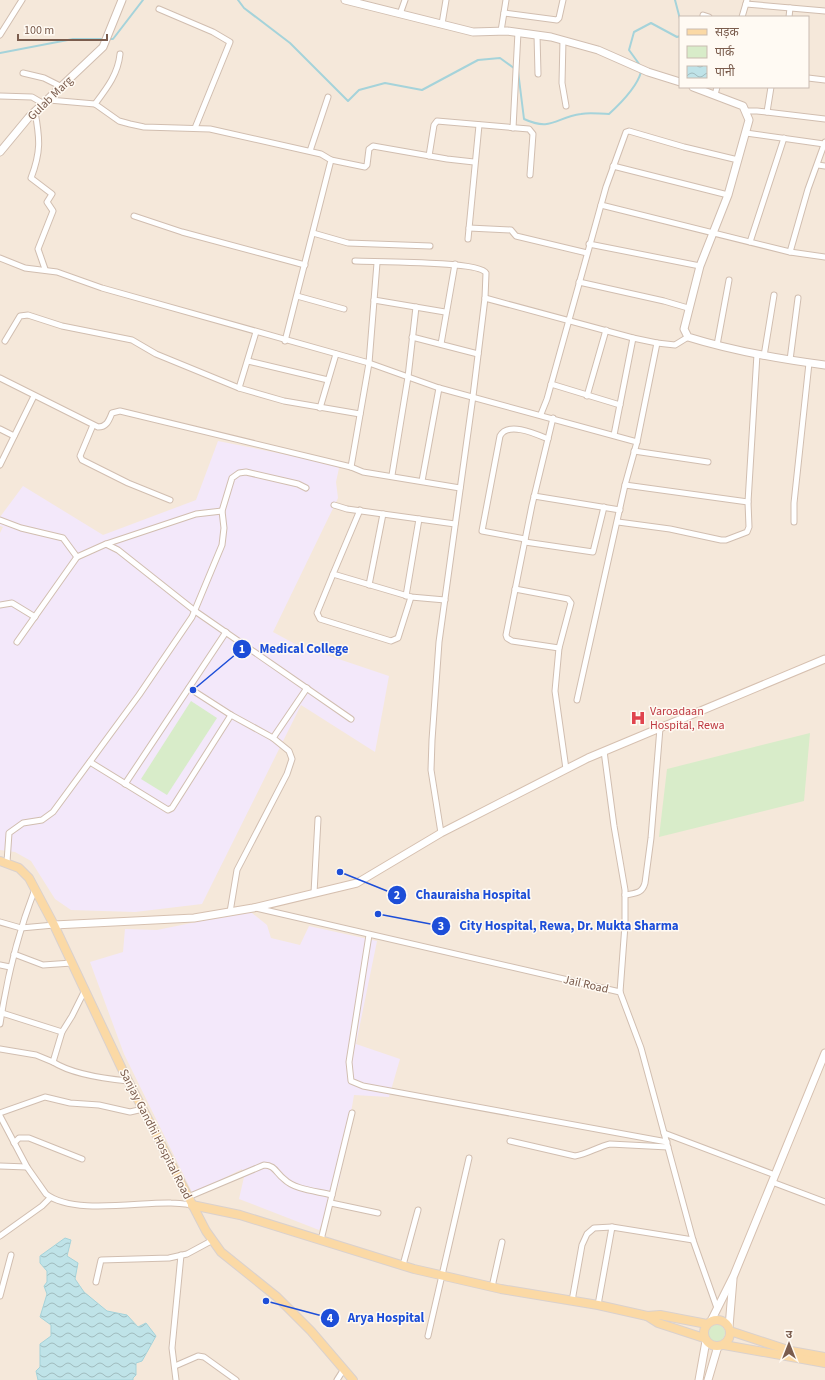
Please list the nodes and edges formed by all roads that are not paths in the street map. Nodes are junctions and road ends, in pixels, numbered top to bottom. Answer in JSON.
{"nodes":[{"id":1,"x":22,"y":0,"type":"edge"},
{"id":2,"x":122,"y":0,"type":"edge"},
{"id":3,"x":345,"y":0,"type":"edge"},
{"id":4,"x":405,"y":0,"type":"edge"},
{"id":5,"x":446,"y":0,"type":"edge"},
{"id":6,"x":506,"y":0,"type":"edge"},
{"id":7,"x":563,"y":0,"type":"edge"},
{"id":8,"x":747,"y":2,"type":"edge"},
{"id":9,"x":790,"y":8,"type":"junction"},
{"id":10,"x":159,"y":9,"type":"dead end"},
{"id":11,"x":825,"y":11,"type":"edge"},
{"id":12,"x":504,"y":13,"type":"junction"},
{"id":13,"x":400,"y":14,"type":"junction"},
{"id":14,"x":703,"y":15,"type":"dead end"},
{"id":15,"x":706,"y":16,"type":"edge"},
{"id":16,"x":742,"y":16,"type":"edge"},
{"id":17,"x":789,"y":16,"type":"edge"},
{"id":18,"x":0,"y":23,"type":"edge"},
{"id":19,"x":442,"y":24,"type":"junction"},
{"id":20,"x":6,"y":26,"type":"junction"},
{"id":21,"x":501,"y":31,"type":"junction"},
{"id":22,"x":518,"y":32,"type":"junction"},
{"id":23,"x":0,"y":35,"type":"edge"},
{"id":24,"x":537,"y":35,"type":"junction"},
{"id":25,"x":563,"y":40,"type":"junction"},
{"id":26,"x":120,"y":54,"type":"dead end"},
{"id":27,"x":23,"y":73,"type":"dead end"},
{"id":28,"x":538,"y":74,"type":"dead end"},
{"id":29,"x":809,"y":78,"type":"edge"},
{"id":30,"x":825,"y":80,"type":"edge"},
{"id":31,"x":679,"y":82,"type":"edge"},
{"id":32,"x":62,"y":87,"type":"junction"},
{"id":33,"x":696,"y":88,"type":"edge"},
{"id":34,"x":718,"y":88,"type":"edge"},
{"id":35,"x":771,"y":88,"type":"edge"},
{"id":36,"x":715,"y":95,"type":"junction"},
{"id":37,"x":0,"y":96,"type":"edge"},
{"id":38,"x":328,"y":97,"type":"dead end"},
{"id":39,"x":46,"y":102,"type":"junction"},
{"id":40,"x":95,"y":104,"type":"junction"},
{"id":41,"x":566,"y":106,"type":"dead end"},
{"id":42,"x":746,"y":111,"type":"junction"},
{"id":43,"x":35,"y":112,"type":"junction"},
{"id":44,"x":768,"y":112,"type":"junction"},
{"id":45,"x":825,"y":119,"type":"edge"},
{"id":46,"x":479,"y":125,"type":"junction"},
{"id":47,"x":195,"y":128,"type":"junction"},
{"id":48,"x":513,"y":128,"type":"junction"},
{"id":49,"x":746,"y":133,"type":"junction"},
{"id":50,"x":784,"y":138,"type":"junction"},
{"id":51,"x":824,"y":143,"type":"edge"},
{"id":52,"x":0,"y":152,"type":"edge"},
{"id":53,"x":310,"y":152,"type":"junction"},
{"id":54,"x":429,"y":156,"type":"junction"},
{"id":55,"x":331,"y":160,"type":"junction"},
{"id":56,"x":738,"y":160,"type":"junction"},
{"id":57,"x":474,"y":162,"type":"junction"},
{"id":58,"x":818,"y":165,"type":"junction"},
{"id":59,"x":613,"y":166,"type":"junction"},
{"id":60,"x":825,"y":166,"type":"edge"},
{"id":61,"x":530,"y":175,"type":"dead end"},
{"id":62,"x":728,"y":195,"type":"junction"},
{"id":63,"x":601,"y":205,"type":"junction"},
{"id":64,"x":134,"y":216,"type":"dead end"},
{"id":65,"x":469,"y":228,"type":"junction"},
{"id":66,"x":714,"y":232,"type":"junction"},
{"id":67,"x":313,"y":233,"type":"junction"},
{"id":68,"x":468,"y":239,"type":"dead end"},
{"id":69,"x":750,"y":242,"type":"junction"},
{"id":70,"x":589,"y":244,"type":"junction"},
{"id":71,"x":430,"y":246,"type":"dead end"},
{"id":72,"x":790,"y":252,"type":"junction"},
{"id":73,"x":587,"y":253,"type":"junction"},
{"id":74,"x":825,"y":257,"type":"edge"},
{"id":75,"x":0,"y":258,"type":"edge"},
{"id":76,"x":355,"y":261,"type":"dead end"},
{"id":77,"x":377,"y":263,"type":"junction"},
{"id":78,"x":455,"y":264,"type":"junction"},
{"id":79,"x":305,"y":265,"type":"junction"},
{"id":80,"x":700,"y":266,"type":"junction"},
{"id":81,"x":45,"y":269,"type":"junction"},
{"id":82,"x":730,"y":280,"type":"dead end"},
{"id":83,"x":579,"y":282,"type":"junction"},
{"id":84,"x":774,"y":295,"type":"dead end"},
{"id":85,"x":297,"y":296,"type":"junction"},
{"id":86,"x":485,"y":298,"type":"junction"},
{"id":87,"x":798,"y":298,"type":"dead end"},
{"id":88,"x":374,"y":300,"type":"junction"},
{"id":89,"x":416,"y":307,"type":"junction"},
{"id":90,"x":688,"y":308,"type":"junction"},
{"id":91,"x":344,"y":309,"type":"dead end"},
{"id":92,"x":445,"y":312,"type":"junction"},
{"id":93,"x":568,"y":320,"type":"junction"},
{"id":94,"x":606,"y":330,"type":"junction"},
{"id":95,"x":256,"y":332,"type":"junction"},
{"id":96,"x":412,"y":337,"type":"junction"},
{"id":97,"x":688,"y":337,"type":"junction"},
{"id":98,"x":633,"y":338,"type":"junction"},
{"id":99,"x":6,"y":341,"type":"dead end"},
{"id":100,"x":285,"y":341,"type":"junction"},
{"id":101,"x":657,"y":343,"type":"junction"},
{"id":102,"x":441,"y":344,"type":"junction"},
{"id":103,"x":717,"y":345,"type":"junction"},
{"id":104,"x":336,"y":354,"type":"junction"},
{"id":105,"x":478,"y":354,"type":"junction"},
{"id":106,"x":761,"y":355,"type":"junction"},
{"id":107,"x":790,"y":360,"type":"junction"},
{"id":108,"x":248,"y":361,"type":"junction"},
{"id":109,"x":369,"y":363,"type":"junction"},
{"id":110,"x":809,"y":363,"type":"junction"},
{"id":111,"x":825,"y":365,"type":"edge"},
{"id":112,"x":408,"y":377,"type":"junction"},
{"id":113,"x":0,"y":378,"type":"edge"},
{"id":114,"x":328,"y":380,"type":"junction"},
{"id":115,"x":551,"y":384,"type":"junction"},
{"id":116,"x":239,"y":388,"type":"junction"},
{"id":117,"x":439,"y":388,"type":"junction"},
{"id":118,"x":34,"y":396,"type":"junction"},
{"id":119,"x":473,"y":396,"type":"junction"},
{"id":120,"x":587,"y":396,"type":"junction"},
{"id":121,"x":620,"y":405,"type":"junction"},
{"id":122,"x":320,"y":408,"type":"junction"},
{"id":123,"x":360,"y":414,"type":"junction"},
{"id":124,"x":541,"y":414,"type":"junction"},
{"id":125,"x":554,"y":418,"type":"junction"},
{"id":126,"x":93,"y":425,"type":"junction"},
{"id":127,"x":0,"y":429,"type":"edge"},
{"id":128,"x":614,"y":435,"type":"junction"},
{"id":129,"x":14,"y":436,"type":"junction"},
{"id":130,"x":548,"y":439,"type":"junction"},
{"id":131,"x":637,"y":442,"type":"junction"},
{"id":132,"x":634,"y":451,"type":"junction"},
{"id":133,"x":708,"y":462,"type":"dead end"},
{"id":134,"x":0,"y":465,"type":"edge"},
{"id":135,"x":351,"y":467,"type":"junction"},
{"id":136,"x":392,"y":475,"type":"junction"},
{"id":137,"x":422,"y":481,"type":"junction"},
{"id":138,"x":625,"y":485,"type":"junction"},
{"id":139,"x":306,"y":488,"type":"dead end"},
{"id":140,"x":460,"y":488,"type":"junction"},
{"id":141,"x":534,"y":496,"type":"junction"},
{"id":142,"x":170,"y":500,"type":"dead end"},
{"id":143,"x":748,"y":502,"type":"junction"},
{"id":144,"x":334,"y":505,"type":"dead end"},
{"id":145,"x":604,"y":507,"type":"junction"},
{"id":146,"x":360,"y":510,"type":"junction"},
{"id":147,"x":620,"y":510,"type":"junction"},
{"id":148,"x":222,"y":511,"type":"junction"},
{"id":149,"x":384,"y":514,"type":"junction"},
{"id":150,"x":419,"y":519,"type":"junction"},
{"id":151,"x":0,"y":520,"type":"edge"},
{"id":152,"x":618,"y":522,"type":"junction"},
{"id":153,"x":794,"y":522,"type":"dead end"},
{"id":154,"x":455,"y":524,"type":"junction"},
{"id":155,"x":525,"y":540,"type":"junction"},
{"id":156,"x":106,"y":544,"type":"junction"},
{"id":157,"x":77,"y":557,"type":"junction"},
{"id":158,"x":333,"y":574,"type":"junction"},
{"id":159,"x":369,"y":585,"type":"junction"},
{"id":160,"x":515,"y":589,"type":"junction"},
{"id":161,"x":409,"y":596,"type":"junction"},
{"id":162,"x":445,"y":600,"type":"junction"},
{"id":163,"x":0,"y":604,"type":"edge"},
{"id":164,"x":195,"y":611,"type":"junction"},
{"id":165,"x":35,"y":617,"type":"junction"},
{"id":166,"x":226,"y":632,"type":"junction"},
{"id":167,"x":17,"y":642,"type":"dead end"},
{"id":168,"x":559,"y":648,"type":"junction"},
{"id":169,"x":825,"y":659,"type":"edge"},
{"id":170,"x":189,"y":688,"type":"junction"},
{"id":171,"x":307,"y":688,"type":"junction"},
{"id":172,"x":577,"y":700,"type":"dead end"},
{"id":173,"x":231,"y":715,"type":"junction"},
{"id":174,"x":351,"y":719,"type":"dead end"},
{"id":175,"x":660,"y":728,"type":"junction"},
{"id":176,"x":273,"y":738,"type":"junction"},
{"id":177,"x":604,"y":751,"type":"junction"},
{"id":178,"x":90,"y":762,"type":"junction"},
{"id":179,"x":566,"y":769,"type":"junction"},
{"id":180,"x":125,"y":784,"type":"junction"},
{"id":181,"x":318,"y":819,"type":"dead end"},
{"id":182,"x":441,"y":833,"type":"junction"},
{"id":183,"x":3,"y":861,"type":"edge"},
{"id":184,"x":34,"y":889,"type":"junction"},
{"id":185,"x":314,"y":893,"type":"junction"},
{"id":186,"x":625,"y":895,"type":"junction"},
{"id":187,"x":253,"y":908,"type":"junction"},
{"id":188,"x":230,"y":912,"type":"junction"},
{"id":189,"x":0,"y":922,"type":"edge"},
{"id":190,"x":54,"y":926,"type":"junction"},
{"id":191,"x":20,"y":928,"type":"junction"},
{"id":192,"x":369,"y":935,"type":"junction"},
{"id":193,"x":14,"y":954,"type":"junction"},
{"id":194,"x":72,"y":963,"type":"junction"},
{"id":195,"x":0,"y":966,"type":"edge"},
{"id":196,"x":10,"y":967,"type":"junction"},
{"id":197,"x":85,"y":990,"type":"junction"},
{"id":198,"x":620,"y":992,"type":"junction"},
{"id":199,"x":2,"y":1012,"type":"junction"},
{"id":200,"x":0,"y":1024,"type":"edge"},
{"id":201,"x":62,"y":1032,"type":"junction"},
{"id":202,"x":0,"y":1049,"type":"edge"},
{"id":203,"x":825,"y":1053,"type":"edge"},
{"id":204,"x":53,"y":1062,"type":"junction"},
{"id":205,"x":128,"y":1081,"type":"junction"},
{"id":206,"x":143,"y":1109,"type":"junction"},
{"id":207,"x":352,"y":1112,"type":"dead end"},
{"id":208,"x":0,"y":1114,"type":"edge"},
{"id":209,"x":664,"y":1133,"type":"junction"},
{"id":210,"x":510,"y":1141,"type":"dead end"},
{"id":211,"x":14,"y":1143,"type":"junction"},
{"id":212,"x":667,"y":1145,"type":"junction"},
{"id":213,"x":469,"y":1158,"type":"dead end"},
{"id":214,"x":82,"y":1159,"type":"dead end"},
{"id":215,"x":0,"y":1166,"type":"edge"},
{"id":216,"x":27,"y":1167,"type":"junction"},
{"id":217,"x":773,"y":1179,"type":"junction"},
{"id":218,"x":332,"y":1195,"type":"junction"},
{"id":219,"x":188,"y":1197,"type":"junction"},
{"id":220,"x":50,"y":1198,"type":"junction"},
{"id":221,"x":825,"y":1202,"type":"edge"},
{"id":222,"x":331,"y":1203,"type":"junction"},
{"id":223,"x":192,"y":1205,"type":"junction"},
{"id":224,"x":418,"y":1210,"type":"dead end"},
{"id":225,"x":378,"y":1212,"type":"dead end"},
{"id":226,"x":612,"y":1227,"type":"junction"},
{"id":227,"x":0,"y":1236,"type":"edge"},
{"id":228,"x":213,"y":1240,"type":"junction"},
{"id":229,"x":321,"y":1240,"type":"junction"},
{"id":230,"x":693,"y":1240,"type":"junction"},
{"id":231,"x":502,"y":1242,"type":"dead end"},
{"id":232,"x":11,"y":1255,"type":"dead end"},
{"id":233,"x":181,"y":1255,"type":"junction"},
{"id":234,"x":403,"y":1265,"type":"junction"},
{"id":235,"x":441,"y":1275,"type":"junction"},
{"id":236,"x":734,"y":1275,"type":"junction"},
{"id":237,"x":96,"y":1282,"type":"dead end"},
{"id":238,"x":492,"y":1287,"type":"junction"},
{"id":239,"x":0,"y":1296,"type":"edge"},
{"id":240,"x":572,"y":1301,"type":"junction"},
{"id":241,"x":598,"y":1305,"type":"junction"},
{"id":242,"x":717,"y":1308,"type":"junction"},
{"id":243,"x":647,"y":1316,"type":"junction"},
{"id":244,"x":709,"y":1322,"type":"junction"},
{"id":245,"x":729,"y":1329,"type":"junction"},
{"id":246,"x":428,"y":1336,"type":"dead end"},
{"id":247,"x":706,"y":1340,"type":"junction"},
{"id":248,"x":721,"y":1345,"type":"junction"},
{"id":249,"x":825,"y":1357,"type":"edge"},
{"id":250,"x":825,"y":1363,"type":"edge"},
{"id":251,"x":175,"y":1366,"type":"junction"},
{"id":252,"x":344,"y":1369,"type":"junction"},
{"id":253,"x":176,"y":1380,"type":"edge"},
{"id":254,"x":236,"y":1380,"type":"edge"},
{"id":255,"x":337,"y":1380,"type":"edge"},
{"id":256,"x":353,"y":1380,"type":"edge"},
{"id":257,"x":699,"y":1380,"type":"edge"},
{"id":258,"x":708,"y":1380,"type":"edge"}],
"edges":[{"from":1,"to":20,"type":"street"},
{"from":2,"to":32,"type":"main road","name":"Gulab Marg"},
{"from":3,"to":13,"type":"main road"},
{"from":4,"to":13,"type":"street"},
{"from":5,"to":19,"type":"street"},
{"from":6,"to":12,"type":"street"},
{"from":7,"to":12,"type":"street"},
{"from":8,"to":9,"type":"street"},
{"from":8,"to":16,"type":"street"},
{"from":9,"to":11,"type":"street"},
{"from":9,"to":17,"type":"street"},
{"from":10,"to":47,"type":"street"},
{"from":12,"to":21,"type":"street"},
{"from":13,"to":19,"type":"main road"},
{"from":14,"to":15,"type":"street"},
{"from":18,"to":20,"type":"street"},
{"from":19,"to":21,"type":"main road"},
{"from":20,"to":23,"type":"street"},
{"from":21,"to":22,"type":"main road"},
{"from":22,"to":24,"type":"main road"},
{"from":22,"to":48,"type":"street"},
{"from":24,"to":25,"type":"main road"},
{"from":24,"to":28,"type":"street"},
{"from":25,"to":31,"type":"main road"},
{"from":25,"to":41,"type":"street"},
{"from":26,"to":40,"type":"street"},
{"from":27,"to":32,"type":"street"},
{"from":29,"to":30,"type":"street"},
{"from":32,"to":39,"type":"main road","name":"Gulab Marg"},
{"from":33,"to":36,"type":"main road"},
{"from":34,"to":36,"type":"street"},
{"from":35,"to":44,"type":"street"},
{"from":36,"to":42,"type":"main road"},
{"from":37,"to":39,"type":"street"},
{"from":38,"to":53,"type":"street"},
{"from":39,"to":40,"type":"street"},
{"from":39,"to":43,"type":"main road","name":"Gulab Marg"},
{"from":40,"to":47,"type":"street"},
{"from":42,"to":44,"type":"street"},
{"from":42,"to":49,"type":"main road"},
{"from":43,"to":52,"type":"main road","name":"Gulab Marg"},
{"from":43,"to":81,"type":"street"},
{"from":44,"to":45,"type":"street"},
{"from":46,"to":48,"type":"street"},
{"from":46,"to":54,"type":"street"},
{"from":46,"to":57,"type":"street"},
{"from":47,"to":53,"type":"street"},
{"from":48,"to":61,"type":"street"},
{"from":49,"to":50,"type":"street"},
{"from":49,"to":56,"type":"main road"},
{"from":50,"to":51,"type":"street"},
{"from":50,"to":69,"type":"street"},
{"from":51,"to":58,"type":"street"},
{"from":53,"to":55,"type":"street"},
{"from":54,"to":55,"type":"street"},
{"from":54,"to":57,"type":"street"},
{"from":55,"to":67,"type":"street"},
{"from":56,"to":59,"type":"street"},
{"from":56,"to":62,"type":"main road"},
{"from":57,"to":65,"type":"street"},
{"from":58,"to":60,"type":"street"},
{"from":58,"to":72,"type":"street"},
{"from":59,"to":62,"type":"street"},
{"from":59,"to":63,"type":"street"},
{"from":62,"to":66,"type":"main road"},
{"from":63,"to":66,"type":"street"},
{"from":63,"to":70,"type":"street"},
{"from":64,"to":79,"type":"street"},
{"from":65,"to":68,"type":"street"},
{"from":65,"to":73,"type":"street"},
{"from":66,"to":69,"type":"street"},
{"from":66,"to":80,"type":"main road"},
{"from":67,"to":71,"type":"street"},
{"from":67,"to":79,"type":"street"},
{"from":69,"to":72,"type":"street"},
{"from":70,"to":73,"type":"street"},
{"from":70,"to":80,"type":"street"},
{"from":72,"to":74,"type":"street"},
{"from":73,"to":83,"type":"street"},
{"from":75,"to":81,"type":"street"},
{"from":76,"to":77,"type":"street"},
{"from":77,"to":78,"type":"street"},
{"from":77,"to":88,"type":"street"},
{"from":78,"to":86,"type":"street"},
{"from":78,"to":92,"type":"street"},
{"from":79,"to":85,"type":"street"},
{"from":80,"to":90,"type":"main road"},
{"from":81,"to":95,"type":"street"},
{"from":82,"to":103,"type":"street"},
{"from":83,"to":90,"type":"street"},
{"from":83,"to":93,"type":"street"},
{"from":84,"to":106,"type":"street"},
{"from":85,"to":91,"type":"street"},
{"from":85,"to":100,"type":"street"},
{"from":86,"to":93,"type":"street"},
{"from":86,"to":105,"type":"street"},
{"from":87,"to":107,"type":"street"},
{"from":88,"to":89,"type":"street"},
{"from":88,"to":109,"type":"street"},
{"from":89,"to":92,"type":"street"},
{"from":89,"to":96,"type":"street"},
{"from":90,"to":97,"type":"main road"},
{"from":92,"to":102,"type":"street"},
{"from":93,"to":94,"type":"street"},
{"from":93,"to":115,"type":"street"},
{"from":94,"to":98,"type":"street"},
{"from":94,"to":120,"type":"street"},
{"from":95,"to":100,"type":"street"},
{"from":95,"to":108,"type":"street"},
{"from":96,"to":102,"type":"street"},
{"from":96,"to":112,"type":"street"},
{"from":97,"to":101,"type":"street"},
{"from":97,"to":103,"type":"main road"},
{"from":98,"to":101,"type":"street"},
{"from":98,"to":121,"type":"street"},
{"from":99,"to":116,"type":"street"},
{"from":100,"to":104,"type":"street"},
{"from":101,"to":131,"type":"street"},
{"from":102,"to":105,"type":"street"},
{"from":103,"to":106,"type":"main road"},
{"from":104,"to":109,"type":"street"},
{"from":104,"to":114,"type":"street"},
{"from":105,"to":119,"type":"street"},
{"from":106,"to":107,"type":"main road"},
{"from":106,"to":143,"type":"street"},
{"from":107,"to":110,"type":"main road"},
{"from":108,"to":114,"type":"street"},
{"from":108,"to":116,"type":"street"},
{"from":109,"to":112,"type":"street"},
{"from":109,"to":123,"type":"street"},
{"from":110,"to":111,"type":"main road"},
{"from":110,"to":153,"type":"street"},
{"from":112,"to":117,"type":"street"},
{"from":112,"to":136,"type":"street"},
{"from":113,"to":118,"type":"street"},
{"from":114,"to":122,"type":"street"},
{"from":115,"to":120,"type":"street"},
{"from":115,"to":124,"type":"street"},
{"from":116,"to":122,"type":"street"},
{"from":117,"to":119,"type":"street"},
{"from":117,"to":137,"type":"street"},
{"from":118,"to":126,"type":"street"},
{"from":118,"to":129,"type":"street"},
{"from":119,"to":124,"type":"street"},
{"from":119,"to":140,"type":"street"},
{"from":120,"to":121,"type":"street"},
{"from":121,"to":128,"type":"street"},
{"from":122,"to":123,"type":"street"},
{"from":123,"to":135,"type":"street"},
{"from":124,"to":125,"type":"street"},
{"from":125,"to":128,"type":"street"},
{"from":125,"to":130,"type":"street"},
{"from":126,"to":135,"type":"street"},
{"from":126,"to":142,"type":"street"},
{"from":127,"to":129,"type":"street"},
{"from":128,"to":131,"type":"street"},
{"from":129,"to":134,"type":"street"},
{"from":130,"to":141,"type":"street"},
{"from":130,"to":155,"type":"street"},
{"from":131,"to":132,"type":"street"},
{"from":132,"to":133,"type":"street"},
{"from":132,"to":138,"type":"street"},
{"from":135,"to":136,"type":"street"},
{"from":136,"to":137,"type":"street"},
{"from":137,"to":140,"type":"street"},
{"from":138,"to":143,"type":"street"},
{"from":138,"to":147,"type":"street"},
{"from":139,"to":148,"type":"street"},
{"from":140,"to":154,"type":"street"},
{"from":141,"to":145,"type":"street"},
{"from":141,"to":155,"type":"street"},
{"from":143,"to":152,"type":"street"},
{"from":144,"to":146,"type":"street"},
{"from":145,"to":147,"type":"street"},
{"from":145,"to":155,"type":"street"},
{"from":146,"to":149,"type":"street"},
{"from":146,"to":158,"type":"street"},
{"from":147,"to":152,"type":"street"},
{"from":148,"to":156,"type":"street"},
{"from":148,"to":164,"type":"street"},
{"from":149,"to":150,"type":"street"},
{"from":149,"to":159,"type":"street"},
{"from":150,"to":154,"type":"street"},
{"from":150,"to":161,"type":"street"},
{"from":151,"to":157,"type":"street"},
{"from":152,"to":172,"type":"street"},
{"from":154,"to":162,"type":"street"},
{"from":155,"to":160,"type":"street"},
{"from":156,"to":157,"type":"street"},
{"from":156,"to":164,"type":"street"},
{"from":157,"to":165,"type":"street"},
{"from":158,"to":159,"type":"street"},
{"from":158,"to":161,"type":"street"},
{"from":159,"to":161,"type":"street"},
{"from":160,"to":168,"type":"street"},
{"from":160,"to":168,"type":"street"},
{"from":161,"to":162,"type":"street"},
{"from":162,"to":182,"type":"street"},
{"from":163,"to":165,"type":"street"},
{"from":164,"to":166,"type":"street"},
{"from":164,"to":178,"type":"street"},
{"from":165,"to":167,"type":"street"},
{"from":166,"to":170,"type":"street"},
{"from":166,"to":171,"type":"street"},
{"from":168,"to":179,"type":"street"},
{"from":169,"to":175,"type":"main road"},
{"from":170,"to":173,"type":"street"},
{"from":170,"to":180,"type":"street"},
{"from":171,"to":174,"type":"street"},
{"from":171,"to":176,"type":"street"},
{"from":173,"to":176,"type":"street"},
{"from":173,"to":180,"type":"street"},
{"from":175,"to":177,"type":"main road"},
{"from":175,"to":186,"type":"street"},
{"from":176,"to":188,"type":"street"},
{"from":177,"to":179,"type":"main road"},
{"from":177,"to":186,"type":"street"},
{"from":178,"to":180,"type":"street"},
{"from":178,"to":183,"type":"street"},
{"from":179,"to":182,"type":"main road"},
{"from":181,"to":185,"type":"street"},
{"from":182,"to":185,"type":"main road"},
{"from":183,"to":184,"type":"main road","name":"Sanjay Gandhi Hospital Road"},
{"from":184,"to":190,"type":"main road","name":"Sanjay Gandhi Hospital Road"},
{"from":184,"to":191,"type":"street"},
{"from":185,"to":187,"type":"main road"},
{"from":186,"to":198,"type":"street"},
{"from":187,"to":188,"type":"main road"},
{"from":187,"to":192,"type":"street","name":"Jail Road"},
{"from":188,"to":190,"type":"main road"},
{"from":189,"to":191,"type":"street"},
{"from":190,"to":191,"type":"street"},
{"from":190,"to":194,"type":"main road","name":"Sanjay Gandhi Hospital Road"},
{"from":191,"to":193,"type":"street"},
{"from":192,"to":198,"type":"street","name":"Jail Road"},
{"from":192,"to":212,"type":"street"},
{"from":193,"to":194,"type":"street"},
{"from":193,"to":196,"type":"street"},
{"from":194,"to":197,"type":"main road","name":"Sanjay Gandhi Hospital Road"},
{"from":195,"to":196,"type":"street"},
{"from":196,"to":199,"type":"street"},
{"from":197,"to":201,"type":"street"},
{"from":197,"to":205,"type":"main road","name":"Sanjay Gandhi Hospital Road"},
{"from":198,"to":209,"type":"street","name":"Jail Road"},
{"from":199,"to":200,"type":"street"},
{"from":199,"to":201,"type":"street"},
{"from":201,"to":204,"type":"street"},
{"from":202,"to":204,"type":"street"},
{"from":203,"to":217,"type":"main road"},
{"from":204,"to":205,"type":"street"},
{"from":205,"to":206,"type":"main road","name":"Sanjay Gandhi Hospital Road"},
{"from":206,"to":208,"type":"street"},
{"from":206,"to":219,"type":"main road","name":"Sanjay Gandhi Hospital Road"},
{"from":207,"to":218,"type":"street"},
{"from":208,"to":211,"type":"street"},
{"from":209,"to":212,"type":"street","name":"Jail Road"},
{"from":209,"to":217,"type":"street"},
{"from":210,"to":212,"type":"street"},
{"from":211,"to":214,"type":"street"},
{"from":211,"to":216,"type":"street"},
{"from":212,"to":230,"type":"street","name":"Jail Road"},
{"from":213,"to":235,"type":"street"},
{"from":215,"to":216,"type":"street"},
{"from":216,"to":220,"type":"street"},
{"from":217,"to":221,"type":"street"},
{"from":217,"to":236,"type":"main road"},
{"from":218,"to":219,"type":"street"},
{"from":218,"to":222,"type":"street"},
{"from":219,"to":223,"type":"main road","name":"Sanjay Gandhi Hospital Road"},
{"from":220,"to":223,"type":"street"},
{"from":220,"to":227,"type":"street"},
{"from":222,"to":225,"type":"street"},
{"from":222,"to":229,"type":"street"},
{"from":223,"to":228,"type":"main road","name":"Sanjay Gandhi Hospital Road"},
{"from":223,"to":229,"type":"main road"},
{"from":224,"to":234,"type":"street"},
{"from":226,"to":230,"type":"street"},
{"from":226,"to":240,"type":"street"},
{"from":226,"to":241,"type":"street"},
{"from":228,"to":233,"type":"street"},
{"from":228,"to":252,"type":"main road","name":"Sanjay Gandhi Hospital Road"},
{"from":229,"to":234,"type":"main road"},
{"from":230,"to":242,"type":"street","name":"Jail Road"},
{"from":231,"to":238,"type":"street"},
{"from":232,"to":239,"type":"street"},
{"from":233,"to":237,"type":"street"},
{"from":233,"to":251,"type":"street"},
{"from":234,"to":235,"type":"main road"},
{"from":235,"to":238,"type":"main road"},
{"from":235,"to":246,"type":"street"},
{"from":236,"to":242,"type":"main road"},
{"from":236,"to":245,"type":"main road"},
{"from":238,"to":240,"type":"main road"},
{"from":240,"to":241,"type":"main road"},
{"from":241,"to":243,"type":"main road"},
{"from":242,"to":244,"type":"main road"},
{"from":243,"to":244,"type":"main road"},
{"from":243,"to":247,"type":"main road"},
{"from":244,"to":245,"type":"main road"},
{"from":244,"to":247,"type":"main road"},
{"from":245,"to":248,"type":"main road"},
{"from":245,"to":249,"type":"main road"},
{"from":247,"to":248,"type":"main road"},
{"from":247,"to":257,"type":"main road"},
{"from":248,"to":250,"type":"main road"},
{"from":248,"to":258,"type":"main road"},
{"from":251,"to":253,"type":"street"},
{"from":251,"to":254,"type":"street"},
{"from":252,"to":255,"type":"street"},
{"from":252,"to":256,"type":"main road","name":"Sanjay Gandhi Hospital Road"}]}
